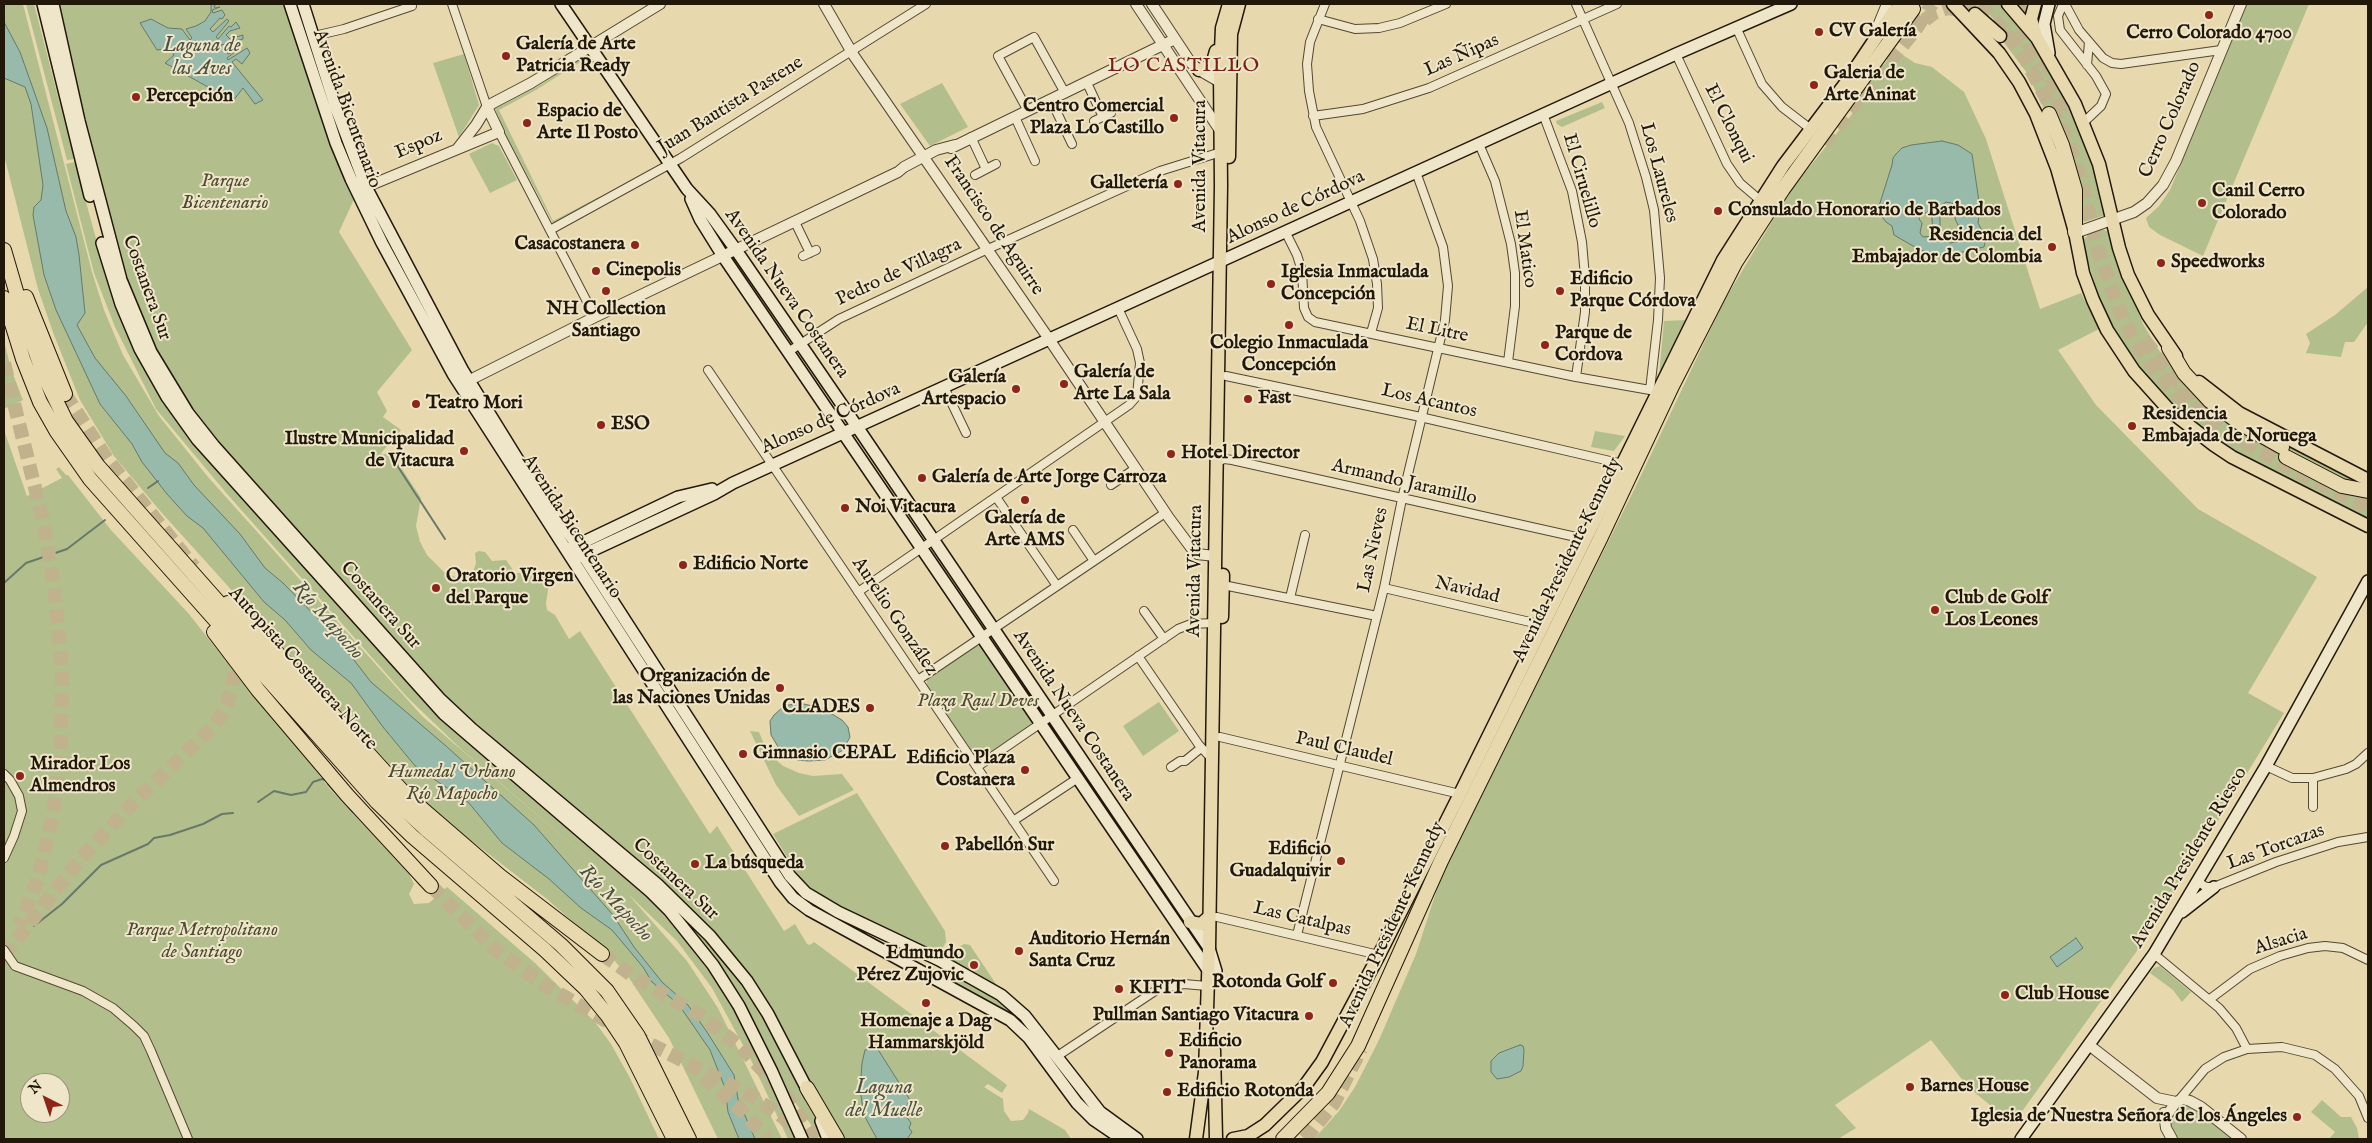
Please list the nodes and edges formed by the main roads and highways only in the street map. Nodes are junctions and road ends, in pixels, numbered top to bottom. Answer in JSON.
{"nodes":[{"id":1,"x":43,"y":4,"type":"edge"},
{"id":2,"x":53,"y":4,"type":"edge"},
{"id":3,"x":290,"y":4,"type":"edge"},
{"id":4,"x":303,"y":4,"type":"edge"},
{"id":5,"x":561,"y":4,"type":"edge"},
{"id":6,"x":1229,"y":4,"type":"edge"},
{"id":7,"x":1239,"y":4,"type":"edge"},
{"id":8,"x":1791,"y":4,"type":"edge"},
{"id":9,"x":1953,"y":4,"type":"edge"},
{"id":10,"x":1965,"y":4,"type":"edge"},
{"id":11,"x":2008,"y":4,"type":"edge"},
{"id":12,"x":1905,"y":5,"type":"edge"},
{"id":13,"x":2042,"y":5,"type":"edge"},
{"id":14,"x":1775,"y":7,"type":"edge"},
{"id":15,"x":1221,"y":35,"type":"junction"},
{"id":16,"x":2000,"y":36,"type":"tunnel mouth"},
{"id":17,"x":2037,"y":38,"type":"junction"},
{"id":18,"x":2051,"y":60,"type":"junction"},
{"id":19,"x":1199,"y":70,"type":"road end"},
{"id":20,"x":1853,"y":93,"type":"junction"},
{"id":21,"x":2049,"y":114,"type":"tunnel mouth"},
{"id":22,"x":1808,"y":127,"type":"road end"},
{"id":23,"x":1783,"y":166,"type":"junction"},
{"id":24,"x":686,"y":189,"type":"junction"},
{"id":25,"x":2075,"y":232,"type":"junction"},
{"id":26,"x":4,"y":249,"type":"edge"},
{"id":27,"x":1224,"y":260,"type":"junction"},
{"id":28,"x":4,"y":298,"type":"edge"},
{"id":29,"x":2169,"y":348,"type":"junction"},
{"id":30,"x":464,"y":383,"type":"junction"},
{"id":31,"x":1650,"y":390,"type":"road end"},
{"id":32,"x":64,"y":394,"type":"tunnel mouth"},
{"id":33,"x":1643,"y":423,"type":"junction"},
{"id":34,"x":857,"y":427,"type":"junction"},
{"id":35,"x":844,"y":433,"type":"junction"},
{"id":36,"x":1220,"y":461,"type":"junction"},
{"id":37,"x":2368,"y":480,"type":"edge"},
{"id":38,"x":2368,"y":491,"type":"edge"},
{"id":39,"x":2368,"y":526,"type":"edge"},
{"id":40,"x":170,"y":550,"type":"junction"},
{"id":41,"x":575,"y":552,"type":"junction"},
{"id":42,"x":170,"y":571,"type":"junction"},
{"id":43,"x":1215,"y":574,"type":"junction"},
{"id":44,"x":2368,"y":581,"type":"edge"},
{"id":45,"x":1223,"y":584,"type":"junction"},
{"id":46,"x":1135,"y":840,"type":"junction"},
{"id":47,"x":1127,"y":851,"type":"junction"},
{"id":48,"x":431,"y":886,"type":"tunnel mouth"},
{"id":49,"x":2214,"y":888,"type":"road end"},
{"id":50,"x":1213,"y":912,"type":"junction"},
{"id":51,"x":2174,"y":921,"type":"junction"},
{"id":52,"x":1190,"y":922,"type":"junction"},
{"id":53,"x":1209,"y":948,"type":"junction"},
{"id":54,"x":602,"y":954,"type":"tunnel mouth"},
{"id":55,"x":1212,"y":970,"type":"junction"},
{"id":56,"x":725,"y":984,"type":"junction"},
{"id":57,"x":1364,"y":1034,"type":"junction"},
{"id":58,"x":806,"y":1088,"type":"junction"},
{"id":59,"x":1214,"y":1121,"type":"junction"},
{"id":60,"x":674,"y":1139,"type":"edge"},
{"id":61,"x":689,"y":1139,"type":"edge"},
{"id":62,"x":794,"y":1139,"type":"edge"},
{"id":63,"x":802,"y":1139,"type":"edge"},
{"id":64,"x":828,"y":1139,"type":"edge"},
{"id":65,"x":837,"y":1139,"type":"edge"},
{"id":66,"x":1122,"y":1139,"type":"edge"},
{"id":67,"x":1137,"y":1139,"type":"edge"},
{"id":68,"x":1196,"y":1139,"type":"edge"},
{"id":69,"x":1216,"y":1139,"type":"edge"},
{"id":70,"x":1234,"y":1139,"type":"edge"},
{"id":71,"x":1271,"y":1139,"type":"edge"},
{"id":72,"x":1282,"y":1139,"type":"edge"},
{"id":73,"x":2021,"y":1139,"type":"edge"}],
"edges":[{"from":1,"to":56,"type":"main road","name":"Costanera Sur"},
{"from":2,"to":58,"type":"main road","name":"Costanera Sur"},
{"from":3,"to":30,"type":"main road","name":"Avenida Bicentenario"},
{"from":4,"to":30,"type":"main road","name":"Avenida Bicentenario"},
{"from":5,"to":24,"type":"main road","name":"Avenida Nueva Costanera"},
{"from":6,"to":15,"type":"main road","name":"Avenida Vitacura"},
{"from":7,"to":27,"type":"main road","name":"Avenida Vitacura"},
{"from":8,"to":14,"type":"main road","name":"Alonso de Córdova"},
{"from":9,"to":25,"type":"main road"},
{"from":10,"to":16,"type":"main road"},
{"from":11,"to":17,"type":"main road"},
{"from":12,"to":20,"type":"highway","name":"Avenida Presidente Kennedy"},
{"from":12,"to":20,"type":"highway"},
{"from":12,"to":23,"type":"main road"},
{"from":13,"to":17,"type":"main road"},
{"from":13,"to":18,"type":"main road"},
{"from":14,"to":27,"type":"main road","name":"Alonso de Córdova"},
{"from":15,"to":19,"type":"main road"},
{"from":15,"to":27,"type":"main road","name":"Avenida Vitacura"},
{"from":17,"to":18,"type":"main road"},
{"from":18,"to":29,"type":"main road"},
{"from":20,"to":57,"type":"highway","name":"Avenida Presidente Kennedy"},
{"from":21,"to":25,"type":"highway"},
{"from":22,"to":23,"type":"main road"},
{"from":23,"to":33,"type":"main road"},
{"from":24,"to":34,"type":"main road","name":"Avenida Nueva Costanera"},
{"from":24,"to":35,"type":"main road","name":"Avenida Nueva Costanera"},
{"from":25,"to":39,"type":"main road"},
{"from":26,"to":32,"type":"highway"},
{"from":26,"to":40,"type":"highway","name":"Autopista Costanera Norte"},
{"from":27,"to":34,"type":"main road","name":"Alonso de Córdova"},
{"from":27,"to":36,"type":"main road","name":"Avenida Vitacura"},
{"from":27,"to":36,"type":"main road","name":"Avenida Vitacura"},
{"from":28,"to":42,"type":"highway","name":"Autopista Costanera Norte"},
{"from":29,"to":37,"type":"main road"},
{"from":29,"to":38,"type":"highway"},
{"from":30,"to":41,"type":"main road","name":"Avenida Bicentenario"},
{"from":31,"to":33,"type":"main road"},
{"from":33,"to":70,"type":"main road"},
{"from":34,"to":35,"type":"main road","name":"Alonso de Córdova"},
{"from":34,"to":46,"type":"main road","name":"Avenida Nueva Costanera"},
{"from":35,"to":41,"type":"main road","name":"Alonso de Córdova"},
{"from":35,"to":47,"type":"main road","name":"Avenida Nueva Costanera"},
{"from":36,"to":43,"type":"main road","name":"Avenida Vitacura"},
{"from":36,"to":45,"type":"main road","name":"Avenida Vitacura"},
{"from":40,"to":54,"type":"highway"},
{"from":40,"to":61,"type":"highway","name":"Autopista Costanera Norte"},
{"from":41,"to":66,"type":"main road","name":"Avenida Bicentenario"},
{"from":41,"to":67,"type":"main road","name":"Avenida Bicentenario"},
{"from":42,"to":48,"type":"highway"},
{"from":42,"to":60,"type":"highway","name":"Autopista Costanera Norte"},
{"from":43,"to":45,"type":"main road"},
{"from":43,"to":50,"type":"main road","name":"Avenida Vitacura"},
{"from":44,"to":51,"type":"main road","name":"Avenida Presidente Riesco"},
{"from":45,"to":50,"type":"main road","name":"Avenida Vitacura"},
{"from":46,"to":47,"type":"main road"},
{"from":46,"to":52,"type":"main road","name":"Avenida Nueva Costanera"},
{"from":47,"to":55,"type":"main road","name":"Avenida Nueva Costanera"},
{"from":49,"to":51,"type":"main road"},
{"from":50,"to":52,"type":"main road"},
{"from":50,"to":53,"type":"main road","name":"Avenida Vitacura"},
{"from":50,"to":55,"type":"main road","name":"Avenida Vitacura"},
{"from":51,"to":73,"type":"main road","name":"Avenida Presidente Riesco"},
{"from":52,"to":53,"type":"main road","name":"Avenida Nueva Costanera"},
{"from":53,"to":55,"type":"main road","name":"Avenida Vitacura"},
{"from":55,"to":59,"type":"main road","name":"Avenida Vitacura"},
{"from":55,"to":68,"type":"main road","name":"Avenida Vitacura"},
{"from":56,"to":62,"type":"main road","name":"Costanera Sur"},
{"from":56,"to":63,"type":"main road","name":"Costanera Sur"},
{"from":57,"to":71,"type":"highway"},
{"from":57,"to":72,"type":"highway","name":"Avenida Presidente Kennedy"},
{"from":58,"to":64,"type":"main road","name":"Costanera Sur"},
{"from":58,"to":65,"type":"highway"},
{"from":59,"to":69,"type":"main road","name":"Avenida Vitacura"},
{"from":59,"to":70,"type":"main road"}]}
